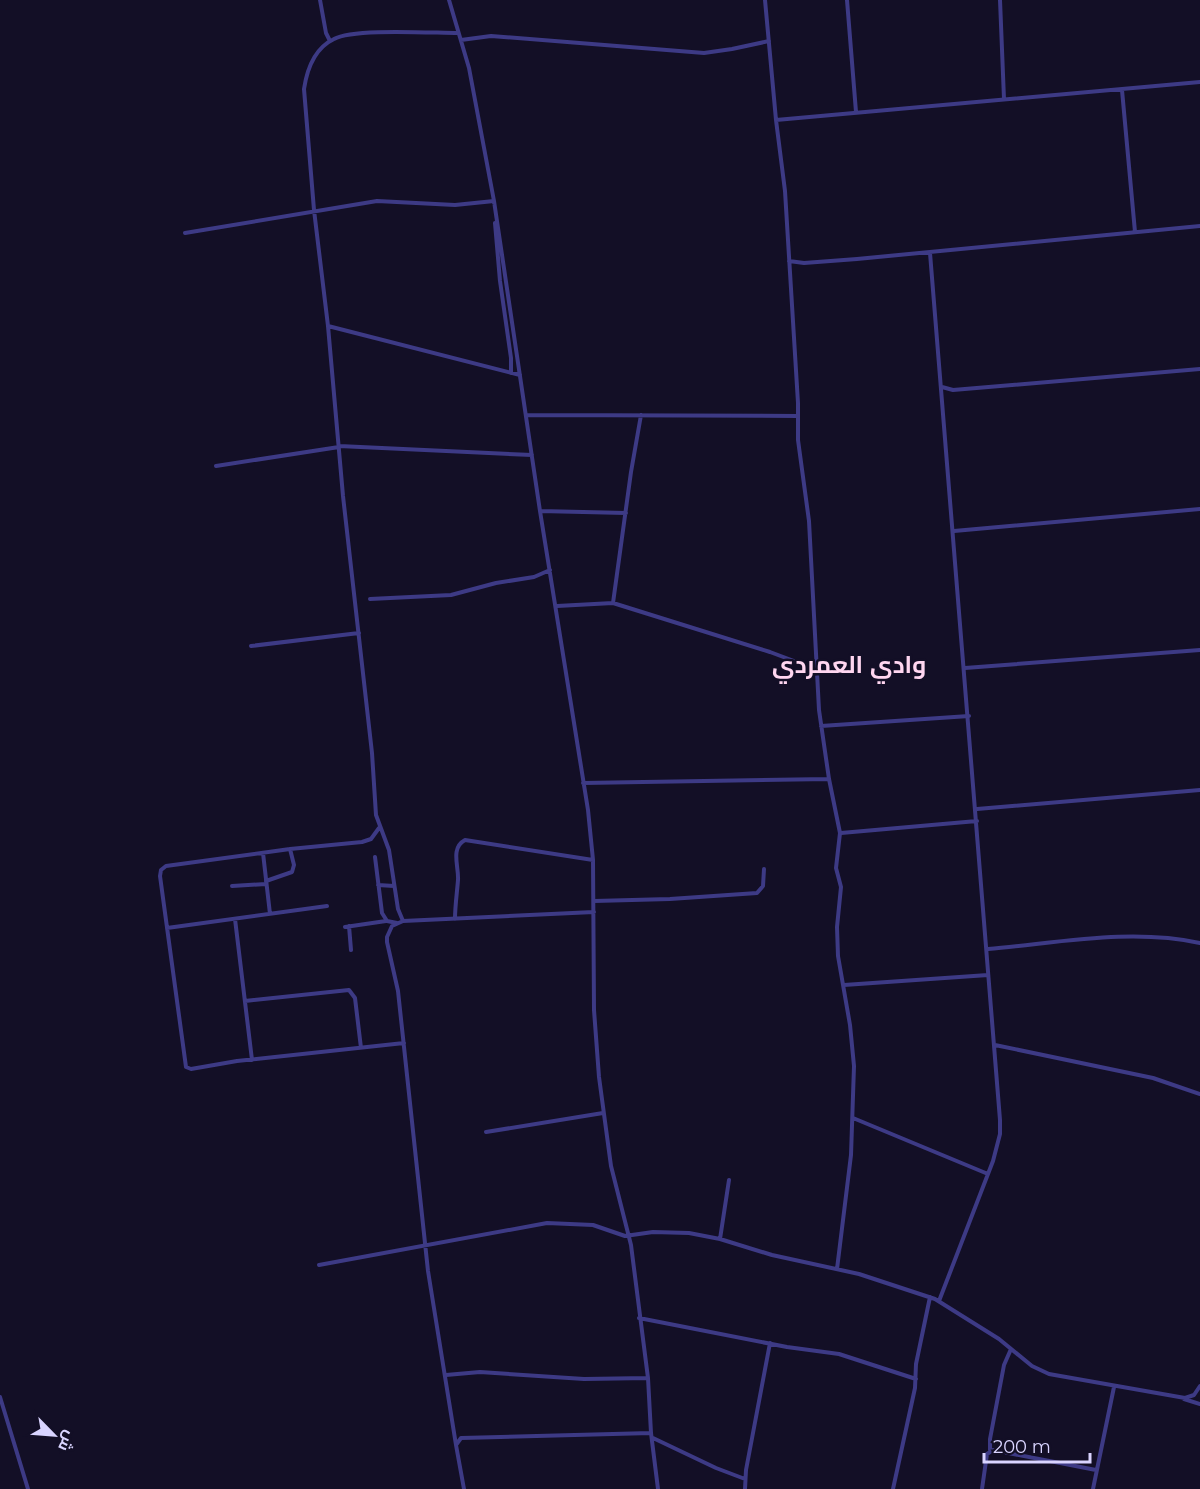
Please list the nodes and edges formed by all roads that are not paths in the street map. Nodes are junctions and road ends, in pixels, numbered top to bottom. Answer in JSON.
{"nodes":[{"id":1,"x":320,"y":0,"type":"edge"},
{"id":2,"x":449,"y":0,"type":"edge"},
{"id":3,"x":765,"y":0,"type":"edge"},
{"id":4,"x":847,"y":0,"type":"edge"},
{"id":5,"x":1000,"y":0,"type":"edge"},
{"id":6,"x":458,"y":33,"type":"junction"},
{"id":7,"x":460,"y":40,"type":"junction"},
{"id":8,"x":330,"y":41,"type":"junction"},
{"id":9,"x":769,"y":41,"type":"junction"},
{"id":10,"x":1200,"y":82,"type":"edge"},
{"id":11,"x":1122,"y":90,"type":"junction"},
{"id":12,"x":1004,"y":99,"type":"junction"},
{"id":13,"x":856,"y":112,"type":"junction"},
{"id":14,"x":776,"y":120,"type":"junction"},
{"id":15,"x":494,"y":201,"type":"junction"},
{"id":16,"x":314,"y":210,"type":"junction"},
{"id":17,"x":1200,"y":226,"type":"edge"},
{"id":18,"x":1135,"y":232,"type":"junction"},
{"id":19,"x":185,"y":233,"type":"dead end"},
{"id":20,"x":930,"y":253,"type":"junction"},
{"id":21,"x":789,"y":261,"type":"junction"},
{"id":22,"x":328,"y":326,"type":"junction"},
{"id":23,"x":1200,"y":369,"type":"edge"},
{"id":24,"x":511,"y":373,"type":"junction"},
{"id":25,"x":520,"y":375,"type":"junction"},
{"id":26,"x":942,"y":387,"type":"junction"},
{"id":27,"x":527,"y":415,"type":"junction"},
{"id":28,"x":641,"y":415,"type":"junction"},
{"id":29,"x":798,"y":416,"type":"junction"},
{"id":30,"x":339,"y":446,"type":"junction"},
{"id":31,"x":532,"y":455,"type":"junction"},
{"id":32,"x":216,"y":466,"type":"dead end"},
{"id":33,"x":1200,"y":509,"type":"edge"},
{"id":34,"x":540,"y":511,"type":"junction"},
{"id":35,"x":626,"y":513,"type":"junction"},
{"id":36,"x":954,"y":531,"type":"junction"},
{"id":37,"x":550,"y":570,"type":"junction"},
{"id":38,"x":463,"y":584,"type":"dead end"},
{"id":39,"x":464,"y":591,"type":"junction"},
{"id":40,"x":370,"y":599,"type":"dead end"},
{"id":41,"x":613,"y":603,"type":"junction"},
{"id":42,"x":557,"y":606,"type":"junction"},
{"id":43,"x":359,"y":633,"type":"junction"},
{"id":44,"x":251,"y":646,"type":"dead end"},
{"id":45,"x":1200,"y":650,"type":"edge"},
{"id":46,"x":965,"y":668,"type":"junction"},
{"id":47,"x":818,"y":670,"type":"junction"},
{"id":48,"x":969,"y":716,"type":"junction"},
{"id":49,"x":821,"y":726,"type":"junction"},
{"id":50,"x":829,"y":779,"type":"junction"},
{"id":51,"x":584,"y":783,"type":"junction"},
{"id":52,"x":1200,"y":790,"type":"edge"},
{"id":53,"x":977,"y":809,"type":"junction"},
{"id":54,"x":977,"y":821,"type":"junction"},
{"id":55,"x":379,"y":827,"type":"junction"},
{"id":56,"x":840,"y":833,"type":"junction"},
{"id":57,"x":290,"y":849,"type":"junction"},
{"id":58,"x":262,"y":853,"type":"junction"},
{"id":59,"x":375,"y":857,"type":"dead end"},
{"id":60,"x":593,"y":860,"type":"junction"},
{"id":61,"x":764,"y":869,"type":"dead end"},
{"id":62,"x":266,"y":882,"type":"junction"},
{"id":63,"x":378,"y":885,"type":"junction"},
{"id":64,"x":232,"y":886,"type":"dead end"},
{"id":65,"x":394,"y":886,"type":"junction"},
{"id":66,"x":594,"y":901,"type":"junction"},
{"id":67,"x":327,"y":906,"type":"dead end"},
{"id":68,"x":594,"y":912,"type":"junction"},
{"id":69,"x":270,"y":914,"type":"junction"},
{"id":70,"x":235,"y":919,"type":"junction"},
{"id":71,"x":455,"y":919,"type":"junction"},
{"id":72,"x":387,"y":921,"type":"junction"},
{"id":73,"x":403,"y":921,"type":"junction"},
{"id":74,"x":397,"y":923,"type":"junction"},
{"id":75,"x":167,"y":928,"type":"junction"},
{"id":76,"x":1200,"y":943,"type":"edge"},
{"id":77,"x":988,"y":949,"type":"junction"},
{"id":78,"x":351,"y":950,"type":"dead end"},
{"id":79,"x":988,"y":975,"type":"junction"},
{"id":80,"x":844,"y":985,"type":"junction"},
{"id":81,"x":245,"y":1001,"type":"junction"},
{"id":82,"x":404,"y":1043,"type":"junction"},
{"id":83,"x":995,"y":1045,"type":"junction"},
{"id":84,"x":361,"y":1048,"type":"junction"},
{"id":85,"x":252,"y":1060,"type":"junction"},
{"id":86,"x":1200,"y":1094,"type":"edge"},
{"id":87,"x":603,"y":1113,"type":"junction"},
{"id":88,"x":853,"y":1118,"type":"junction"},
{"id":89,"x":486,"y":1132,"type":"dead end"},
{"id":90,"x":988,"y":1174,"type":"junction"},
{"id":91,"x":729,"y":1180,"type":"dead end"},
{"id":92,"x":629,"y":1236,"type":"junction"},
{"id":93,"x":720,"y":1239,"type":"junction"},
{"id":94,"x":424,"y":1247,"type":"junction"},
{"id":95,"x":319,"y":1265,"type":"dead end"},
{"id":96,"x":837,"y":1269,"type":"junction"},
{"id":97,"x":930,"y":1297,"type":"junction"},
{"id":98,"x":939,"y":1300,"type":"junction"},
{"id":99,"x":639,"y":1318,"type":"junction"},
{"id":100,"x":770,"y":1343,"type":"junction"},
{"id":101,"x":1011,"y":1349,"type":"junction"},
{"id":102,"x":446,"y":1375,"type":"junction"},
{"id":103,"x":648,"y":1378,"type":"junction"},
{"id":104,"x":916,"y":1379,"type":"junction"},
{"id":105,"x":1200,"y":1386,"type":"edge"},
{"id":106,"x":1114,"y":1387,"type":"junction"},
{"id":107,"x":1194,"y":1395,"type":"junction"},
{"id":108,"x":0,"y":1396,"type":"edge"},
{"id":109,"x":1182,"y":1398,"type":"junction"},
{"id":110,"x":1200,"y":1404,"type":"edge"},
{"id":111,"x":652,"y":1436,"type":"junction"},
{"id":112,"x":456,"y":1445,"type":"junction"},
{"id":113,"x":990,"y":1450,"type":"junction"},
{"id":114,"x":1096,"y":1470,"type":"junction"},
{"id":115,"x":745,"y":1479,"type":"junction"},
{"id":116,"x":28,"y":1489,"type":"edge"},
{"id":117,"x":464,"y":1489,"type":"edge"},
{"id":118,"x":658,"y":1489,"type":"edge"},
{"id":119,"x":745,"y":1489,"type":"edge"},
{"id":120,"x":893,"y":1489,"type":"edge"},
{"id":121,"x":982,"y":1489,"type":"edge"},
{"id":122,"x":1093,"y":1489,"type":"edge"}],
"edges":[{"from":1,"to":8,"type":"street"},
{"from":2,"to":6,"type":"street"},
{"from":3,"to":9,"type":"street"},
{"from":4,"to":13,"type":"street"},
{"from":5,"to":12,"type":"street"},
{"from":6,"to":7,"type":"street"},
{"from":6,"to":8,"type":"street"},
{"from":7,"to":9,"type":"street"},
{"from":7,"to":15,"type":"street"},
{"from":8,"to":16,"type":"street"},
{"from":9,"to":14,"type":"street"},
{"from":10,"to":11,"type":"street"},
{"from":11,"to":12,"type":"street"},
{"from":11,"to":18,"type":"street"},
{"from":12,"to":13,"type":"street"},
{"from":13,"to":14,"type":"street"},
{"from":14,"to":21,"type":"street"},
{"from":15,"to":16,"type":"street"},
{"from":15,"to":24,"type":"street"},
{"from":15,"to":25,"type":"street"},
{"from":16,"to":19,"type":"street"},
{"from":16,"to":22,"type":"street"},
{"from":17,"to":18,"type":"street"},
{"from":18,"to":20,"type":"street"},
{"from":20,"to":21,"type":"street"},
{"from":20,"to":26,"type":"street"},
{"from":21,"to":29,"type":"street"},
{"from":22,"to":24,"type":"street"},
{"from":22,"to":30,"type":"street"},
{"from":23,"to":26,"type":"street"},
{"from":24,"to":25,"type":"street"},
{"from":25,"to":27,"type":"street"},
{"from":26,"to":36,"type":"street"},
{"from":27,"to":28,"type":"street"},
{"from":27,"to":31,"type":"street"},
{"from":28,"to":29,"type":"street"},
{"from":28,"to":35,"type":"street"},
{"from":29,"to":47,"type":"street"},
{"from":30,"to":31,"type":"street"},
{"from":30,"to":32,"type":"street"},
{"from":30,"to":43,"type":"street"},
{"from":31,"to":34,"type":"street"},
{"from":33,"to":36,"type":"street"},
{"from":34,"to":35,"type":"street"},
{"from":34,"to":37,"type":"street"},
{"from":35,"to":41,"type":"street"},
{"from":36,"to":46,"type":"street"},
{"from":37,"to":39,"type":"street"},
{"from":37,"to":42,"type":"street"},
{"from":38,"to":39,"type":"street"},
{"from":39,"to":40,"type":"street"},
{"from":41,"to":42,"type":"street"},
{"from":41,"to":47,"type":"street"},
{"from":42,"to":51,"type":"street"},
{"from":43,"to":44,"type":"street"},
{"from":43,"to":55,"type":"street"},
{"from":45,"to":46,"type":"street"},
{"from":46,"to":48,"type":"street"},
{"from":47,"to":49,"type":"street"},
{"from":48,"to":49,"type":"street"},
{"from":48,"to":53,"type":"street"},
{"from":49,"to":50,"type":"street"},
{"from":50,"to":51,"type":"street"},
{"from":50,"to":56,"type":"street"},
{"from":51,"to":60,"type":"street"},
{"from":52,"to":53,"type":"street"},
{"from":53,"to":54,"type":"street"},
{"from":54,"to":56,"type":"street"},
{"from":54,"to":77,"type":"street"},
{"from":55,"to":57,"type":"street"},
{"from":55,"to":65,"type":"street"},
{"from":56,"to":80,"type":"street"},
{"from":57,"to":58,"type":"street"},
{"from":57,"to":62,"type":"street"},
{"from":58,"to":62,"type":"street"},
{"from":58,"to":75,"type":"street"},
{"from":59,"to":63,"type":"street"},
{"from":60,"to":66,"type":"street"},
{"from":60,"to":71,"type":"street"},
{"from":61,"to":66,"type":"street"},
{"from":62,"to":64,"type":"street"},
{"from":62,"to":69,"type":"street"},
{"from":63,"to":65,"type":"street"},
{"from":63,"to":72,"type":"street"},
{"from":65,"to":73,"type":"street"},
{"from":66,"to":68,"type":"street"},
{"from":67,"to":69,"type":"street"},
{"from":68,"to":71,"type":"street"},
{"from":68,"to":87,"type":"street"},
{"from":69,"to":70,"type":"street"},
{"from":70,"to":75,"type":"street"},
{"from":70,"to":81,"type":"street"},
{"from":71,"to":73,"type":"street"},
{"from":72,"to":74,"type":"street"},
{"from":72,"to":78,"type":"street"},
{"from":73,"to":74,"type":"street"},
{"from":74,"to":82,"type":"street"},
{"from":75,"to":85,"type":"street"},
{"from":76,"to":77,"type":"street"},
{"from":77,"to":79,"type":"street"},
{"from":79,"to":80,"type":"street"},
{"from":79,"to":83,"type":"street"},
{"from":80,"to":88,"type":"street"},
{"from":81,"to":84,"type":"street"},
{"from":81,"to":85,"type":"street"},
{"from":82,"to":84,"type":"street"},
{"from":82,"to":94,"type":"street"},
{"from":83,"to":86,"type":"street"},
{"from":83,"to":90,"type":"street"},
{"from":84,"to":85,"type":"street"},
{"from":87,"to":89,"type":"street"},
{"from":87,"to":92,"type":"street"},
{"from":88,"to":90,"type":"street"},
{"from":88,"to":96,"type":"street"},
{"from":90,"to":98,"type":"street"},
{"from":91,"to":93,"type":"street"},
{"from":92,"to":93,"type":"street"},
{"from":92,"to":94,"type":"street"},
{"from":92,"to":99,"type":"street"},
{"from":93,"to":96,"type":"street"},
{"from":94,"to":95,"type":"street"},
{"from":94,"to":102,"type":"street"},
{"from":96,"to":97,"type":"street"},
{"from":97,"to":98,"type":"street"},
{"from":97,"to":104,"type":"street"},
{"from":98,"to":101,"type":"street"},
{"from":99,"to":100,"type":"street"},
{"from":99,"to":103,"type":"street"},
{"from":100,"to":104,"type":"street"},
{"from":100,"to":115,"type":"street"},
{"from":101,"to":106,"type":"street"},
{"from":101,"to":113,"type":"street"},
{"from":102,"to":103,"type":"street"},
{"from":102,"to":112,"type":"street"},
{"from":103,"to":111,"type":"street"},
{"from":104,"to":120,"type":"street"},
{"from":105,"to":107,"type":"street"},
{"from":106,"to":109,"type":"street"},
{"from":106,"to":114,"type":"street"},
{"from":107,"to":109,"type":"street"},
{"from":107,"to":110,"type":"street"},
{"from":108,"to":116,"type":"street"},
{"from":109,"to":110,"type":"street"},
{"from":111,"to":112,"type":"street"},
{"from":111,"to":115,"type":"street"},
{"from":111,"to":118,"type":"street"},
{"from":112,"to":117,"type":"street"},
{"from":113,"to":114,"type":"street"},
{"from":113,"to":121,"type":"street"},
{"from":114,"to":122,"type":"street"},
{"from":115,"to":119,"type":"street"}]}
